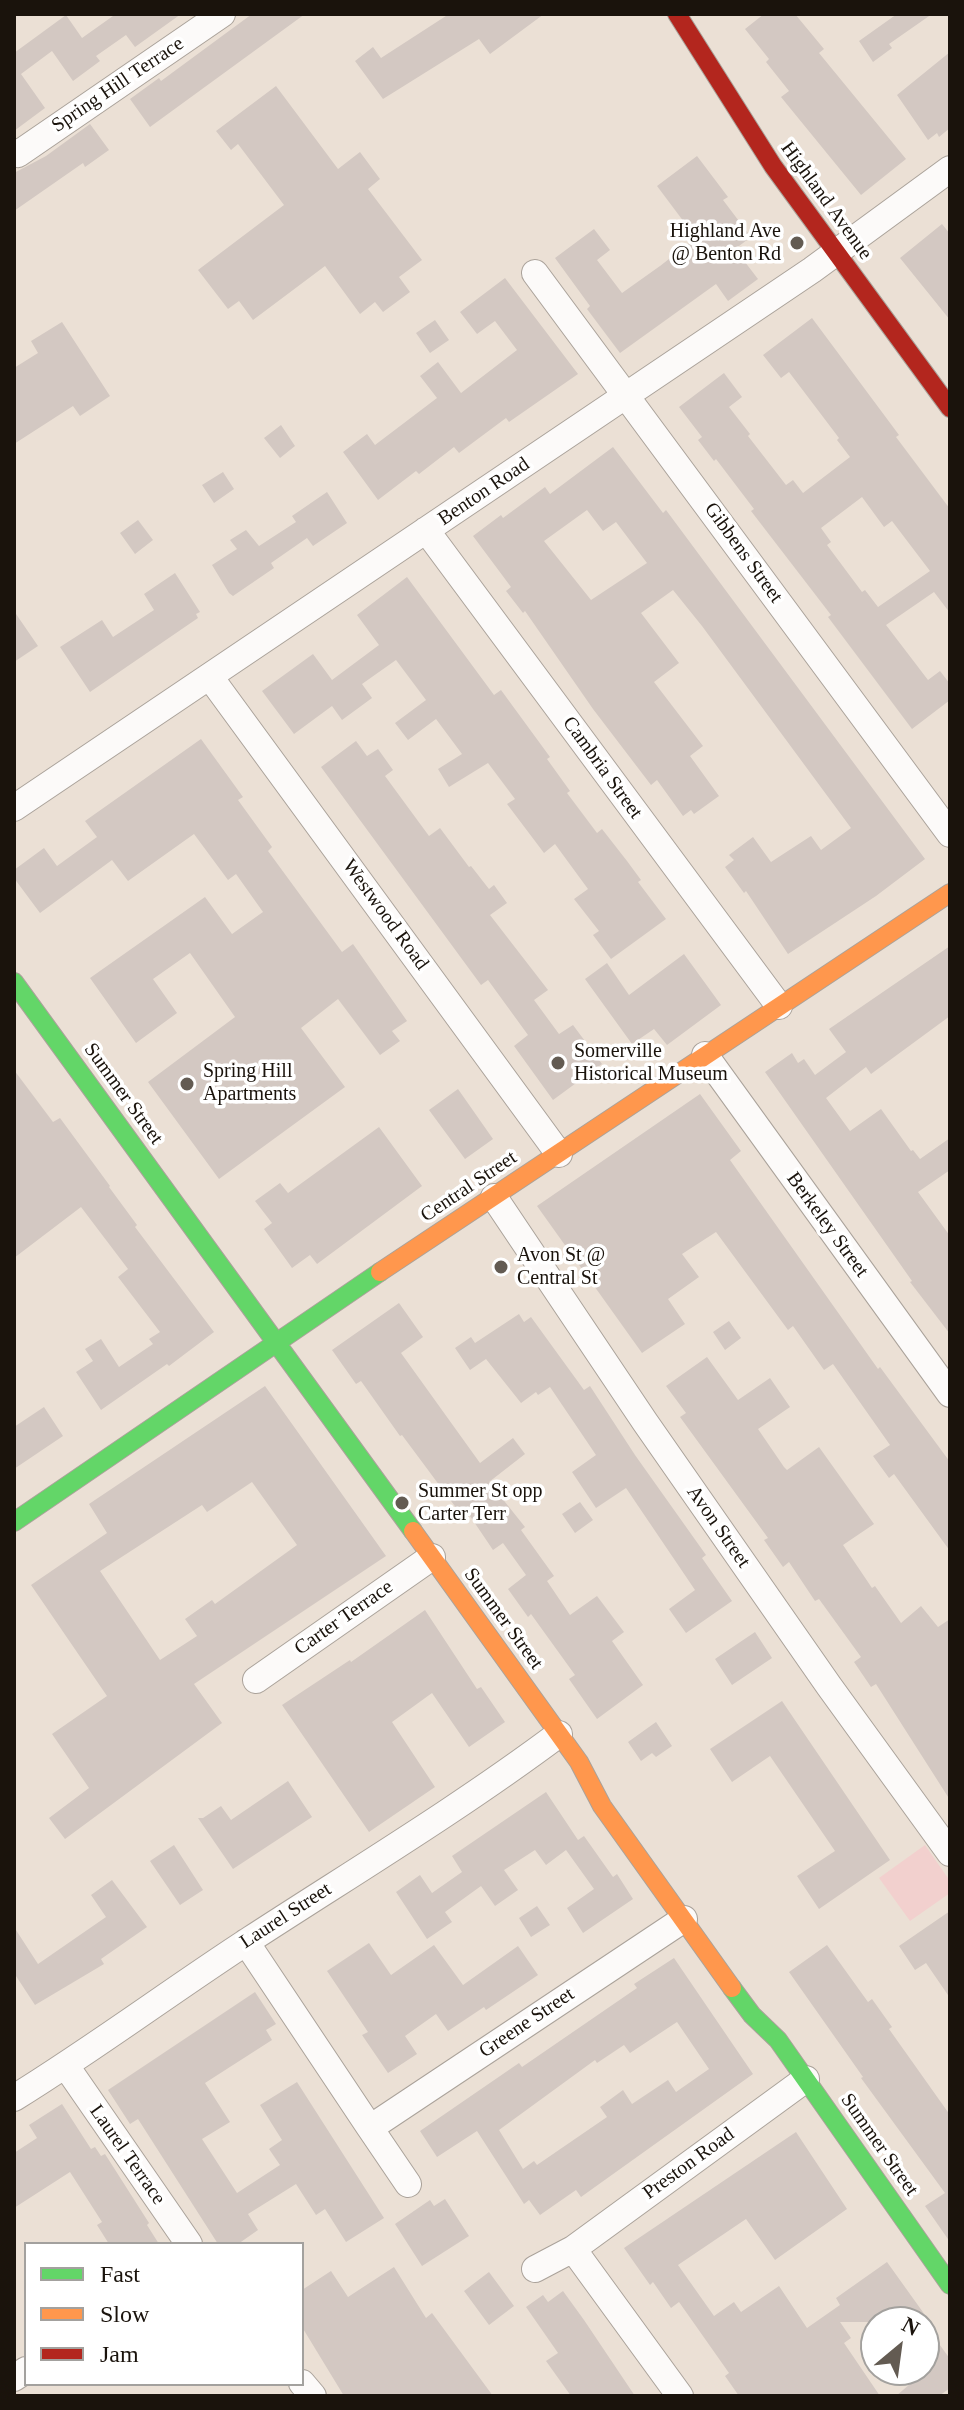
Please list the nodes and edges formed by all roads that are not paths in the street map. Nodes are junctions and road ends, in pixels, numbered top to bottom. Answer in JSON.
{"nodes":[{"id":1,"x":222,"y":14,"type":"edge"},
{"id":2,"x":677,"y":14,"type":"edge"},
{"id":3,"x":14,"y":152,"type":"edge"},
{"id":4,"x":950,"y":169,"type":"edge"},
{"id":5,"x":836,"y":254,"type":"junction"},
{"id":6,"x":535,"y":273,"type":"dead end"},
{"id":7,"x":627,"y":396,"type":"junction"},
{"id":8,"x":950,"y":408,"type":"edge"},
{"id":9,"x":426,"y":530,"type":"junction"},
{"id":10,"x":210,"y":677,"type":"junction"},
{"id":11,"x":14,"y":808,"type":"edge"},
{"id":12,"x":950,"y":834,"type":"edge"},
{"id":13,"x":950,"y":893,"type":"edge"},
{"id":14,"x":14,"y":982,"type":"edge"},
{"id":15,"x":779,"y":1006,"type":"junction"},
{"id":16,"x":705,"y":1055,"type":"junction"},
{"id":17,"x":559,"y":1154,"type":"junction"},
{"id":18,"x":494,"y":1197,"type":"junction"},
{"id":19,"x":277,"y":1341,"type":"junction"},
{"id":20,"x":950,"y":1394,"type":"edge"},
{"id":21,"x":14,"y":1522,"type":"edge"},
{"id":22,"x":432,"y":1557,"type":"junction"},
{"id":23,"x":256,"y":1680,"type":"dead end"},
{"id":24,"x":559,"y":1734,"type":"junction"},
{"id":25,"x":950,"y":1853,"type":"edge"},
{"id":26,"x":684,"y":1919,"type":"junction"},
{"id":27,"x":246,"y":1942,"type":"junction"},
{"id":28,"x":66,"y":2066,"type":"junction"},
{"id":29,"x":806,"y":2079,"type":"junction"},
{"id":30,"x":14,"y":2098,"type":"edge"},
{"id":31,"x":370,"y":2128,"type":"junction"},
{"id":32,"x":408,"y":2184,"type":"dead end"},
{"id":33,"x":188,"y":2242,"type":"edge"},
{"id":34,"x":573,"y":2249,"type":"junction"},
{"id":35,"x":535,"y":2269,"type":"dead end"},
{"id":36,"x":950,"y":2285,"type":"edge"},
{"id":37,"x":680,"y":2396,"type":"edge"}],
"edges":[{"from":1,"to":3,"type":"street","name":"Spring Hill Terrace"},
{"from":2,"to":5,"type":"main road","name":"Highland Avenue"},
{"from":4,"to":5,"type":"street","name":"Benton Road"},
{"from":5,"to":7,"type":"street","name":"Benton Road"},
{"from":5,"to":8,"type":"main road","name":"Highland Avenue"},
{"from":6,"to":7,"type":"street","name":"Gibbens Street"},
{"from":7,"to":9,"type":"street","name":"Benton Road"},
{"from":7,"to":12,"type":"street","name":"Gibbens Street"},
{"from":9,"to":10,"type":"street","name":"Benton Road"},
{"from":9,"to":15,"type":"street","name":"Cambria Street"},
{"from":10,"to":11,"type":"street","name":"Benton Road"},
{"from":10,"to":17,"type":"street","name":"Westwood Road"},
{"from":13,"to":15,"type":"main road","name":"Central Street"},
{"from":14,"to":19,"type":"main road","name":"Summer Street"},
{"from":15,"to":16,"type":"main road","name":"Central Street"},
{"from":16,"to":17,"type":"main road","name":"Central Street"},
{"from":16,"to":20,"type":"street","name":"Berkeley Street"},
{"from":17,"to":18,"type":"main road","name":"Central Street"},
{"from":18,"to":19,"type":"main road","name":"Central Street"},
{"from":18,"to":25,"type":"street","name":"Avon Street"},
{"from":19,"to":21,"type":"main road","name":"Central Street"},
{"from":19,"to":22,"type":"main road","name":"Summer Street"},
{"from":22,"to":23,"type":"street","name":"Carter Terrace"},
{"from":22,"to":24,"type":"main road","name":"Summer Street"},
{"from":24,"to":26,"type":"main road","name":"Summer Street"},
{"from":24,"to":27,"type":"street","name":"Laurel Street"},
{"from":26,"to":29,"type":"main road","name":"Summer Street"},
{"from":26,"to":31,"type":"street","name":"Greene Street"},
{"from":27,"to":28,"type":"street","name":"Laurel Street"},
{"from":27,"to":31,"type":"street"},
{"from":28,"to":30,"type":"street","name":"Laurel Street"},
{"from":28,"to":33,"type":"street","name":"Laurel Terrace"},
{"from":29,"to":34,"type":"street","name":"Preston Road"},
{"from":29,"to":36,"type":"main road","name":"Summer Street"},
{"from":31,"to":32,"type":"street"},
{"from":34,"to":35,"type":"street","name":"Preston Road"},
{"from":34,"to":37,"type":"street"}]}
